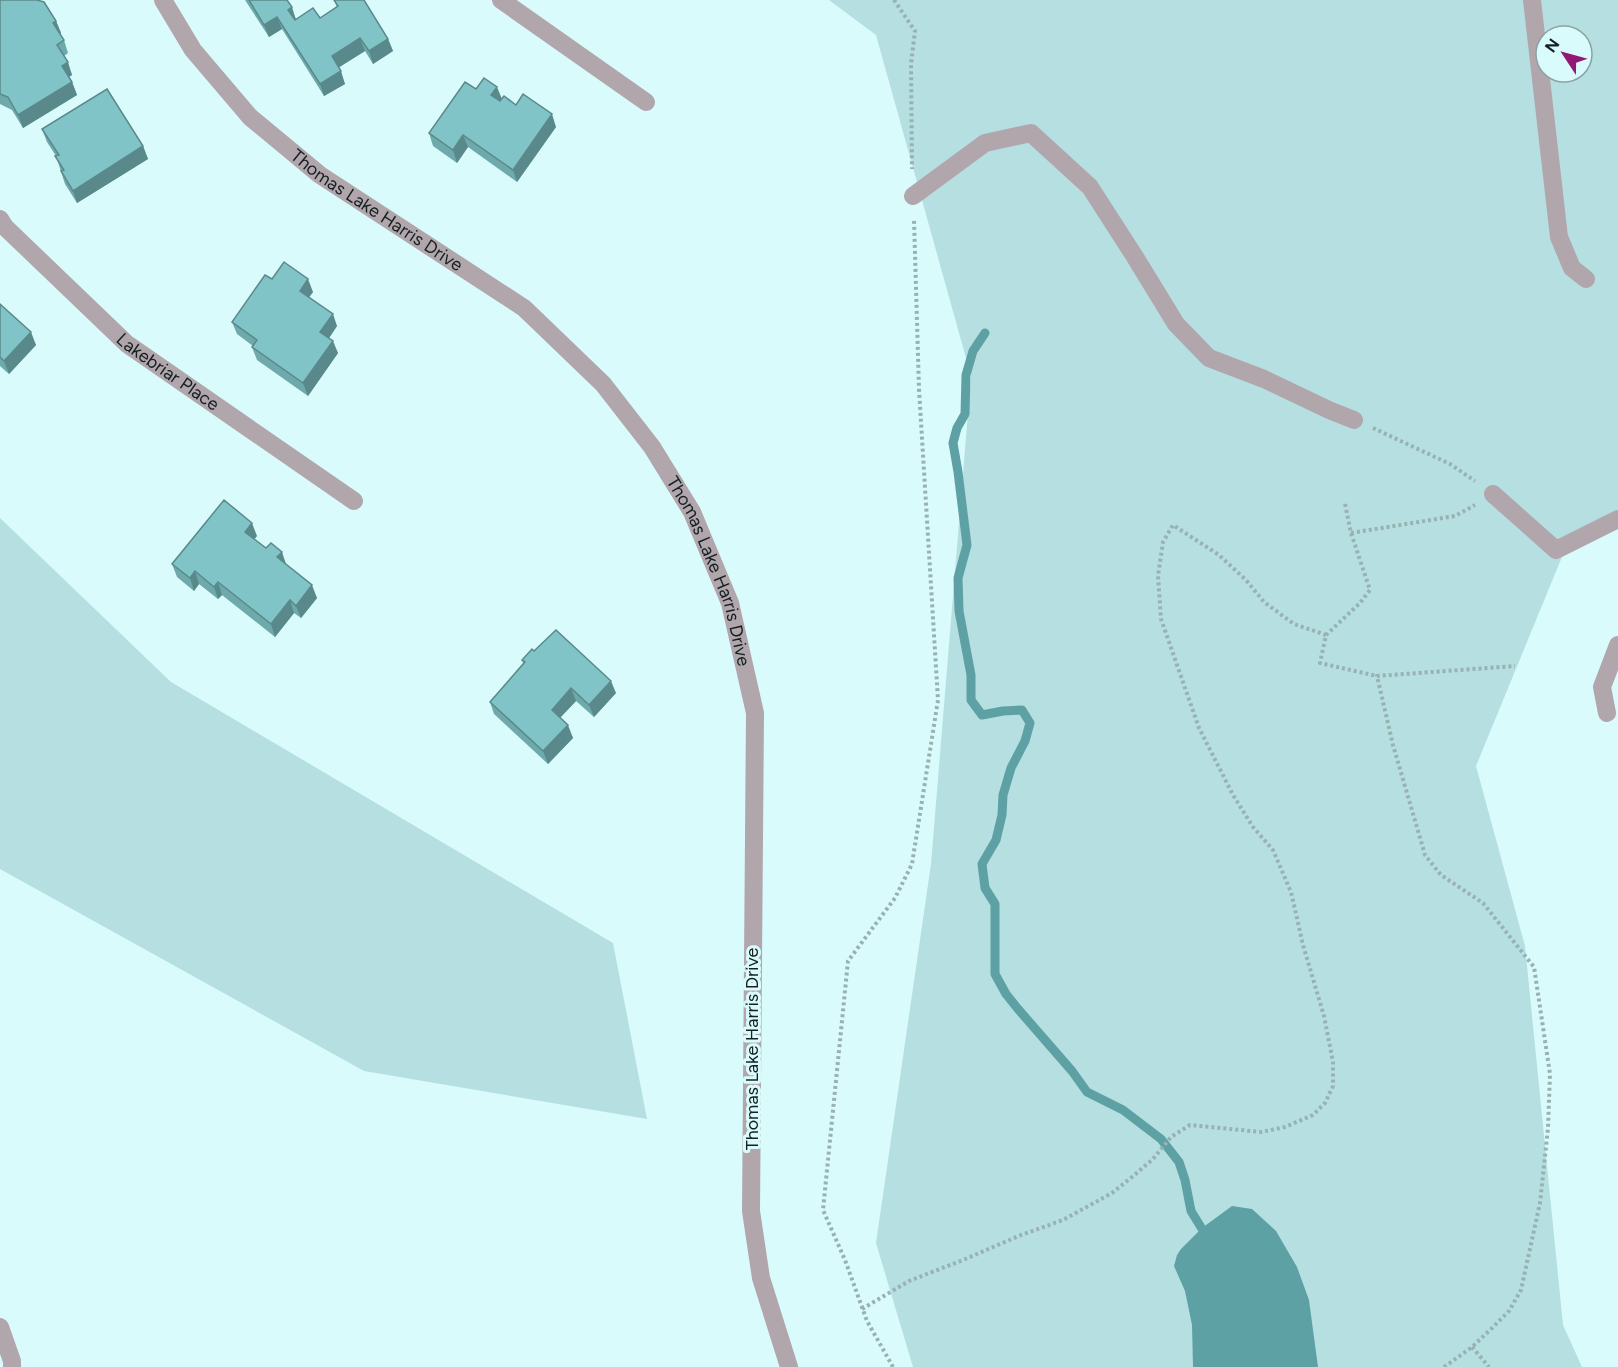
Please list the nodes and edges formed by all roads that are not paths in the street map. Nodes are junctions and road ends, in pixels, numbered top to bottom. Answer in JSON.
{"nodes":[{"id":1,"x":163,"y":0,"type":"edge"},
{"id":2,"x":501,"y":0,"type":"edge"},
{"id":3,"x":1532,"y":0,"type":"edge"},
{"id":4,"x":646,"y":102,"type":"dead end"},
{"id":5,"x":913,"y":196,"type":"road end"},
{"id":6,"x":0,"y":219,"type":"edge"},
{"id":7,"x":1586,"y":279,"type":"dead end"},
{"id":8,"x":1354,"y":420,"type":"road end"},
{"id":9,"x":1493,"y":494,"type":"road end"},
{"id":10,"x":354,"y":501,"type":"dead end"},
{"id":11,"x":1618,"y":519,"type":"edge"},
{"id":12,"x":1618,"y":645,"type":"edge"},
{"id":13,"x":1607,"y":713,"type":"dead end"},
{"id":14,"x":0,"y":1327,"type":"edge"},
{"id":15,"x":12,"y":1367,"type":"edge"},
{"id":16,"x":789,"y":1367,"type":"edge"}],
"edges":[{"from":1,"to":16,"type":"street","name":"Thomas Lake Harris Drive"},
{"from":2,"to":4,"type":"street"},
{"from":3,"to":7,"type":"street"},
{"from":5,"to":8,"type":"street"},
{"from":6,"to":10,"type":"street","name":"Lakebriar Place"},
{"from":9,"to":11,"type":"street"},
{"from":12,"to":13,"type":"street"},
{"from":14,"to":15,"type":"street"}]}
